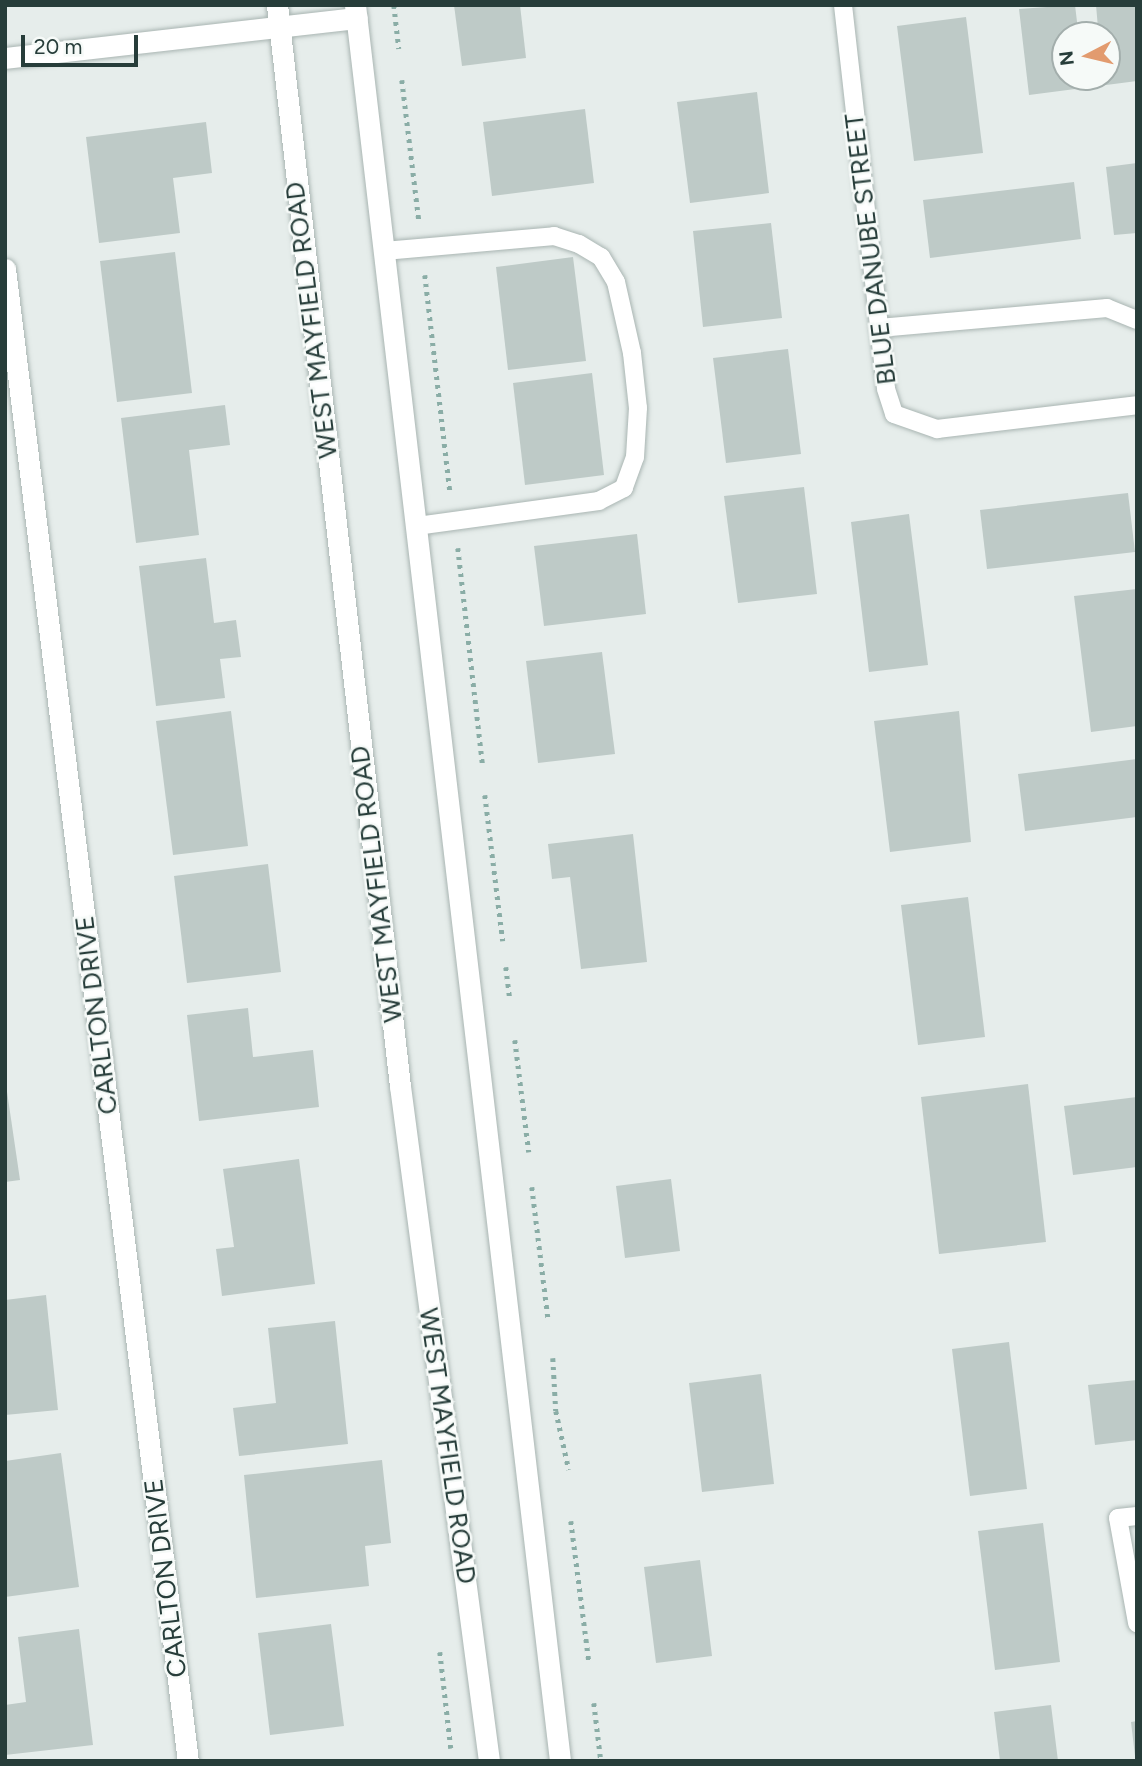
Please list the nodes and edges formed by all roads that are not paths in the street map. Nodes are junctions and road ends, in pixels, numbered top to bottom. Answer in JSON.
{"nodes":[{"id":1,"x":276,"y":5,"type":"edge"},
{"id":2,"x":843,"y":5,"type":"edge"},
{"id":3,"x":356,"y":12,"type":"edge"},
{"id":4,"x":279,"y":27,"type":"junction"},
{"id":5,"x":5,"y":58,"type":"edge"},
{"id":6,"x":384,"y":251,"type":"junction"},
{"id":7,"x":5,"y":269,"type":"edge"},
{"id":8,"x":1137,"y":320,"type":"edge"},
{"id":9,"x":879,"y":328,"type":"junction"},
{"id":10,"x":1137,"y":405,"type":"edge"},
{"id":11,"x":416,"y":526,"type":"junction"},
{"id":12,"x":1137,"y":1516,"type":"edge"},
{"id":13,"x":1137,"y":1623,"type":"edge"},
{"id":14,"x":188,"y":1761,"type":"edge"},
{"id":15,"x":489,"y":1761,"type":"edge"},
{"id":16,"x":561,"y":1761,"type":"edge"}],
"edges":[{"from":1,"to":4,"type":"main road","name":"WEST MAYFIELD ROAD"},
{"from":2,"to":9,"type":"lane","name":"BLUE DANUBE STREET"},
{"from":3,"to":4,"type":"main road"},
{"from":3,"to":6,"type":"main road"},
{"from":4,"to":5,"type":"main road"},
{"from":4,"to":15,"type":"main road","name":"WEST MAYFIELD ROAD"},
{"from":6,"to":11,"type":"main road"},
{"from":6,"to":11,"type":"lane"},
{"from":7,"to":14,"type":"main road","name":"CARLTON DRIVE"},
{"from":8,"to":9,"type":"lane"},
{"from":9,"to":10,"type":"lane","name":"BLUE DANUBE STREET"},
{"from":11,"to":16,"type":"main road"},
{"from":12,"to":13,"type":"lane"}]}
